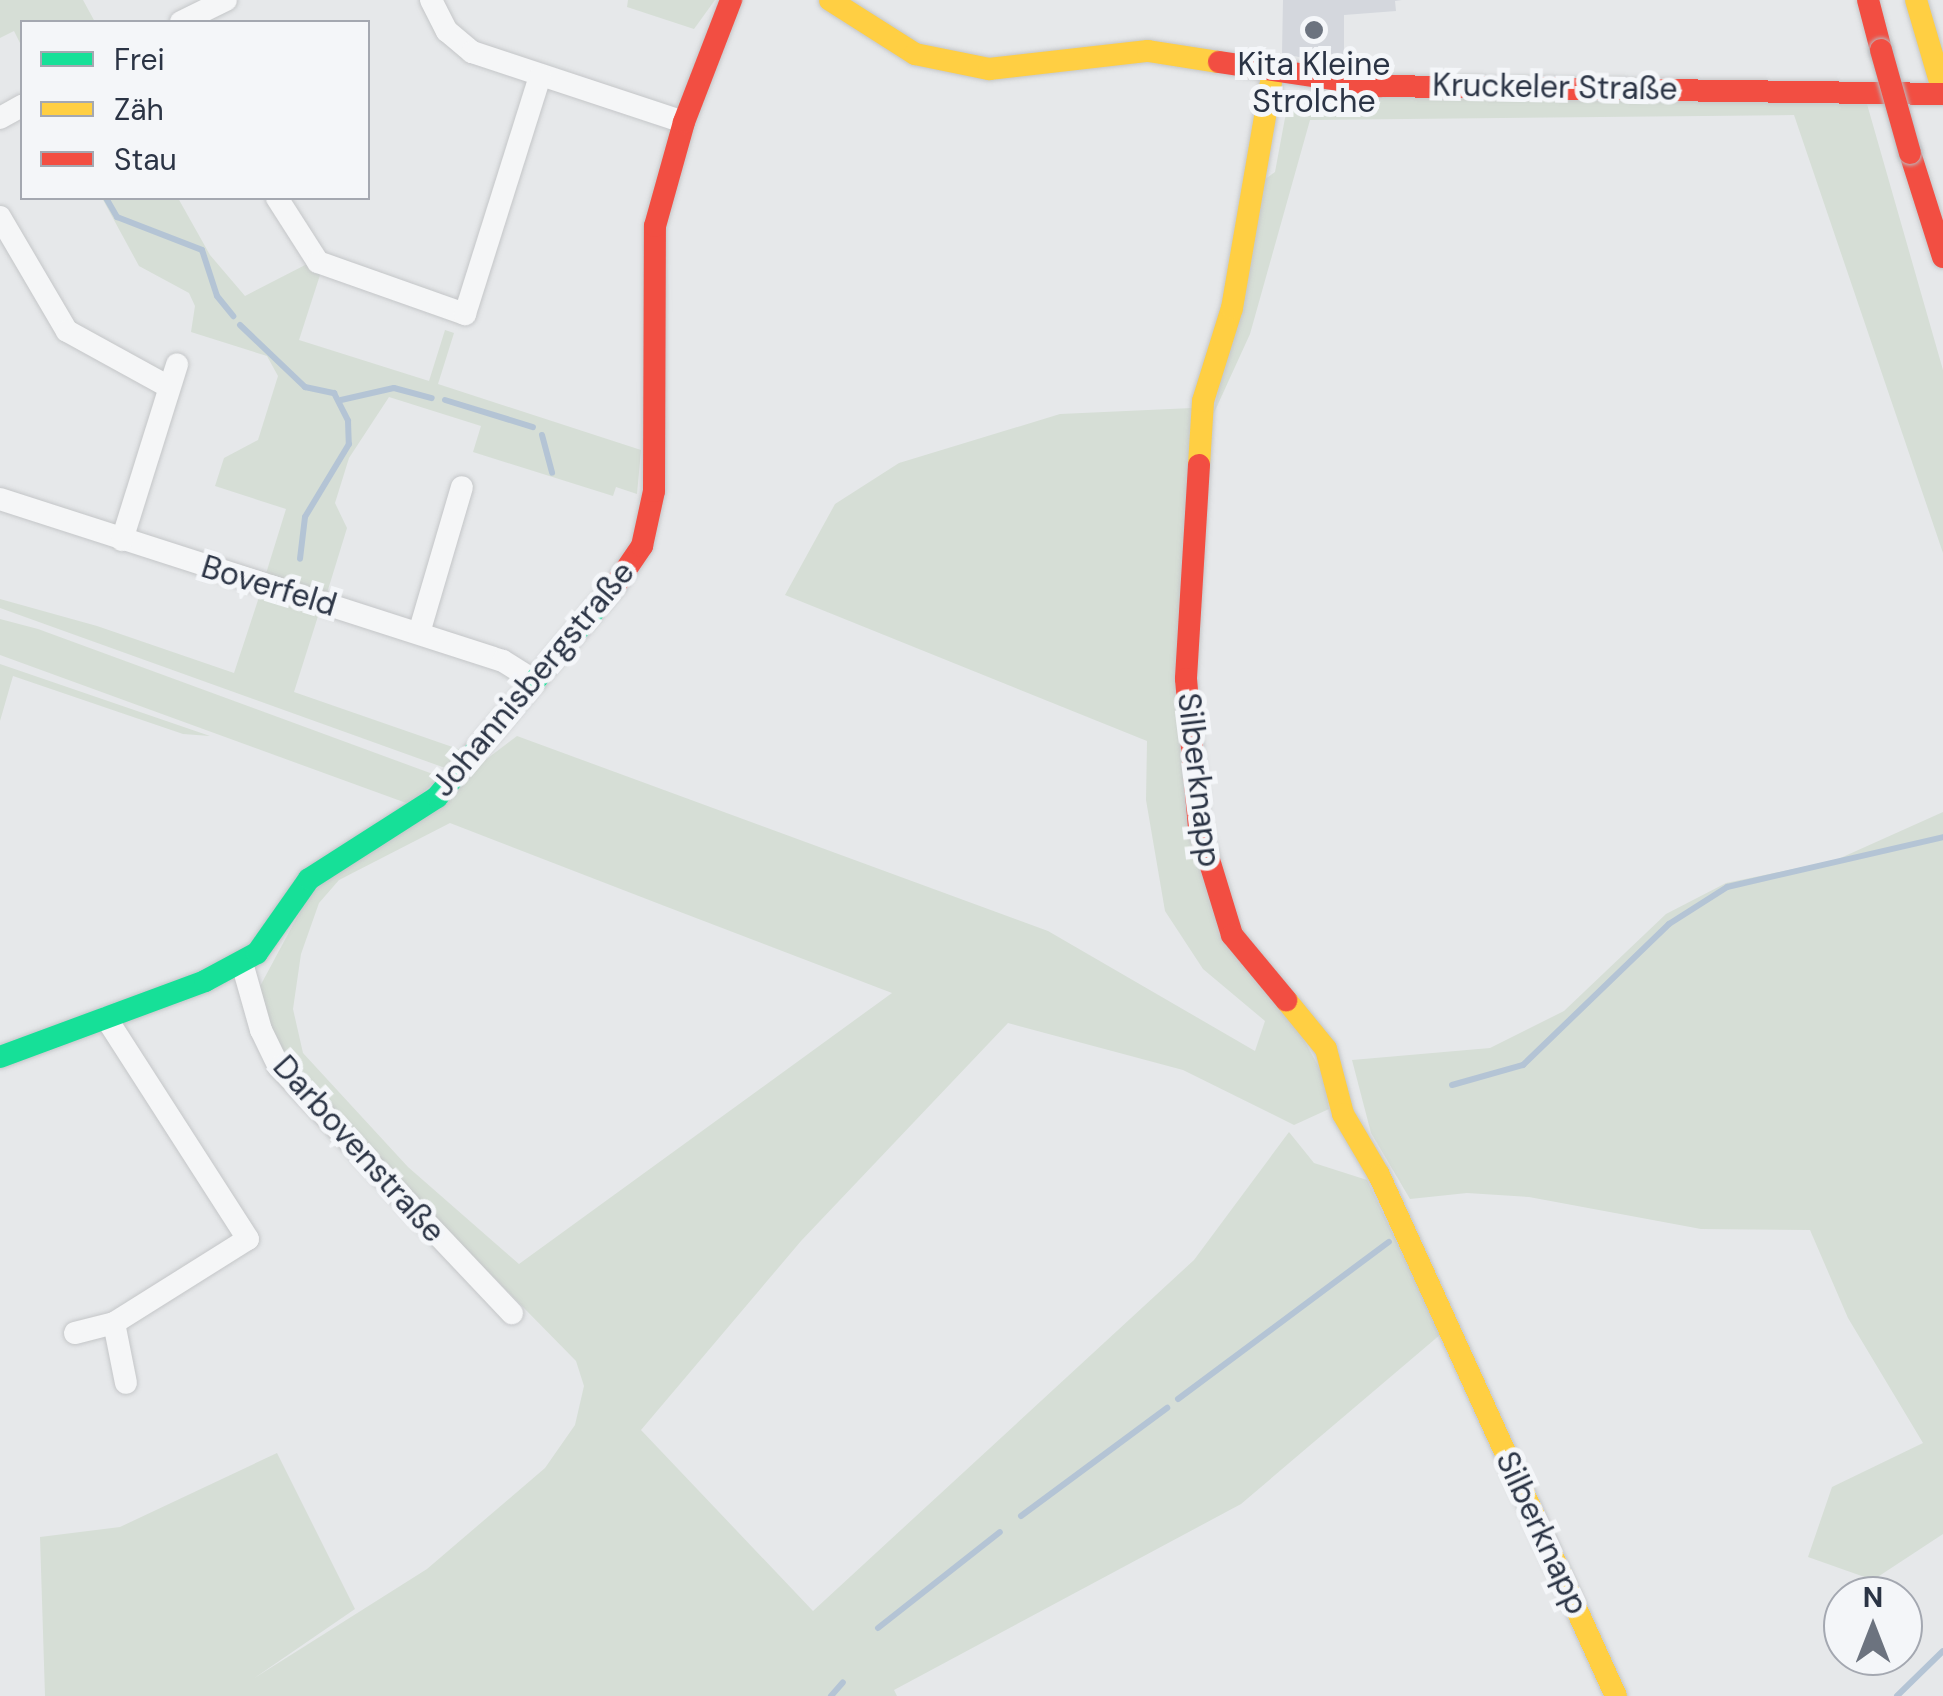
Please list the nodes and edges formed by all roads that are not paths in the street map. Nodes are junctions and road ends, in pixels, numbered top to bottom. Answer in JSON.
{"nodes":[{"id":1,"x":226,"y":0,"type":"edge"},
{"id":2,"x":430,"y":0,"type":"edge"},
{"id":3,"x":731,"y":0,"type":"edge"},
{"id":4,"x":830,"y":0,"type":"edge"},
{"id":5,"x":1868,"y":0,"type":"edge"},
{"id":6,"x":1916,"y":0,"type":"edge"},
{"id":7,"x":187,"y":20,"type":"edge"},
{"id":8,"x":1273,"y":70,"type":"junction"},
{"id":9,"x":540,"y":76,"type":"junction"},
{"id":10,"x":1943,"y":93,"type":"edge"},
{"id":11,"x":684,"y":122,"type":"junction"},
{"id":12,"x":277,"y":200,"type":"edge"},
{"id":13,"x":0,"y":217,"type":"edge"},
{"id":14,"x":1943,"y":258,"type":"edge"},
{"id":15,"x":177,"y":364,"type":"dead end"},
{"id":16,"x":169,"y":387,"type":"junction"},
{"id":17,"x":462,"y":487,"type":"dead end"},
{"id":18,"x":0,"y":499,"type":"edge"},
{"id":19,"x":122,"y":540,"type":"junction"},
{"id":20,"x":418,"y":633,"type":"junction"},
{"id":21,"x":535,"y":681,"type":"junction"},
{"id":22,"x":242,"y":963,"type":"junction"},
{"id":23,"x":106,"y":1018,"type":"junction"},
{"id":24,"x":0,"y":1057,"type":"edge"},
{"id":25,"x":512,"y":1313,"type":"dead end"},
{"id":26,"x":114,"y":1323,"type":"junction"},
{"id":27,"x":75,"y":1334,"type":"dead end"},
{"id":28,"x":126,"y":1383,"type":"dead end"},
{"id":29,"x":1616,"y":1696,"type":"edge"}],
"edges":[{"from":1,"to":7,"type":"street"},
{"from":2,"to":9,"type":"street"},
{"from":3,"to":11,"type":"main road","name":"Johannisbergstraße"},
{"from":4,"to":8,"type":"main road","name":"Kruckeler Straße"},
{"from":5,"to":14,"type":"main road","bridge":true},
{"from":6,"to":10,"type":"main road"},
{"from":8,"to":10,"type":"main road","name":"Kruckeler Straße"},
{"from":8,"to":29,"type":"main road","name":"Silberknapp"},
{"from":9,"to":11,"type":"street"},
{"from":9,"to":12,"type":"street"},
{"from":11,"to":21,"type":"main road","name":"Johannisbergstraße"},
{"from":13,"to":16,"type":"street"},
{"from":15,"to":16,"type":"street"},
{"from":16,"to":19,"type":"street"},
{"from":17,"to":20,"type":"street"},
{"from":18,"to":19,"type":"street","name":"Boverfeld"},
{"from":19,"to":20,"type":"street","name":"Boverfeld"},
{"from":20,"to":21,"type":"street","name":"Boverfeld"},
{"from":21,"to":22,"type":"main road","name":"Johannisbergstraße"},
{"from":22,"to":23,"type":"main road","name":"Johannisbergstraße"},
{"from":22,"to":25,"type":"street","name":"Darbovenstraße"},
{"from":23,"to":24,"type":"main road","name":"Johannisbergstraße"},
{"from":23,"to":26,"type":"street"},
{"from":26,"to":27,"type":"street"},
{"from":26,"to":28,"type":"street"}]}
